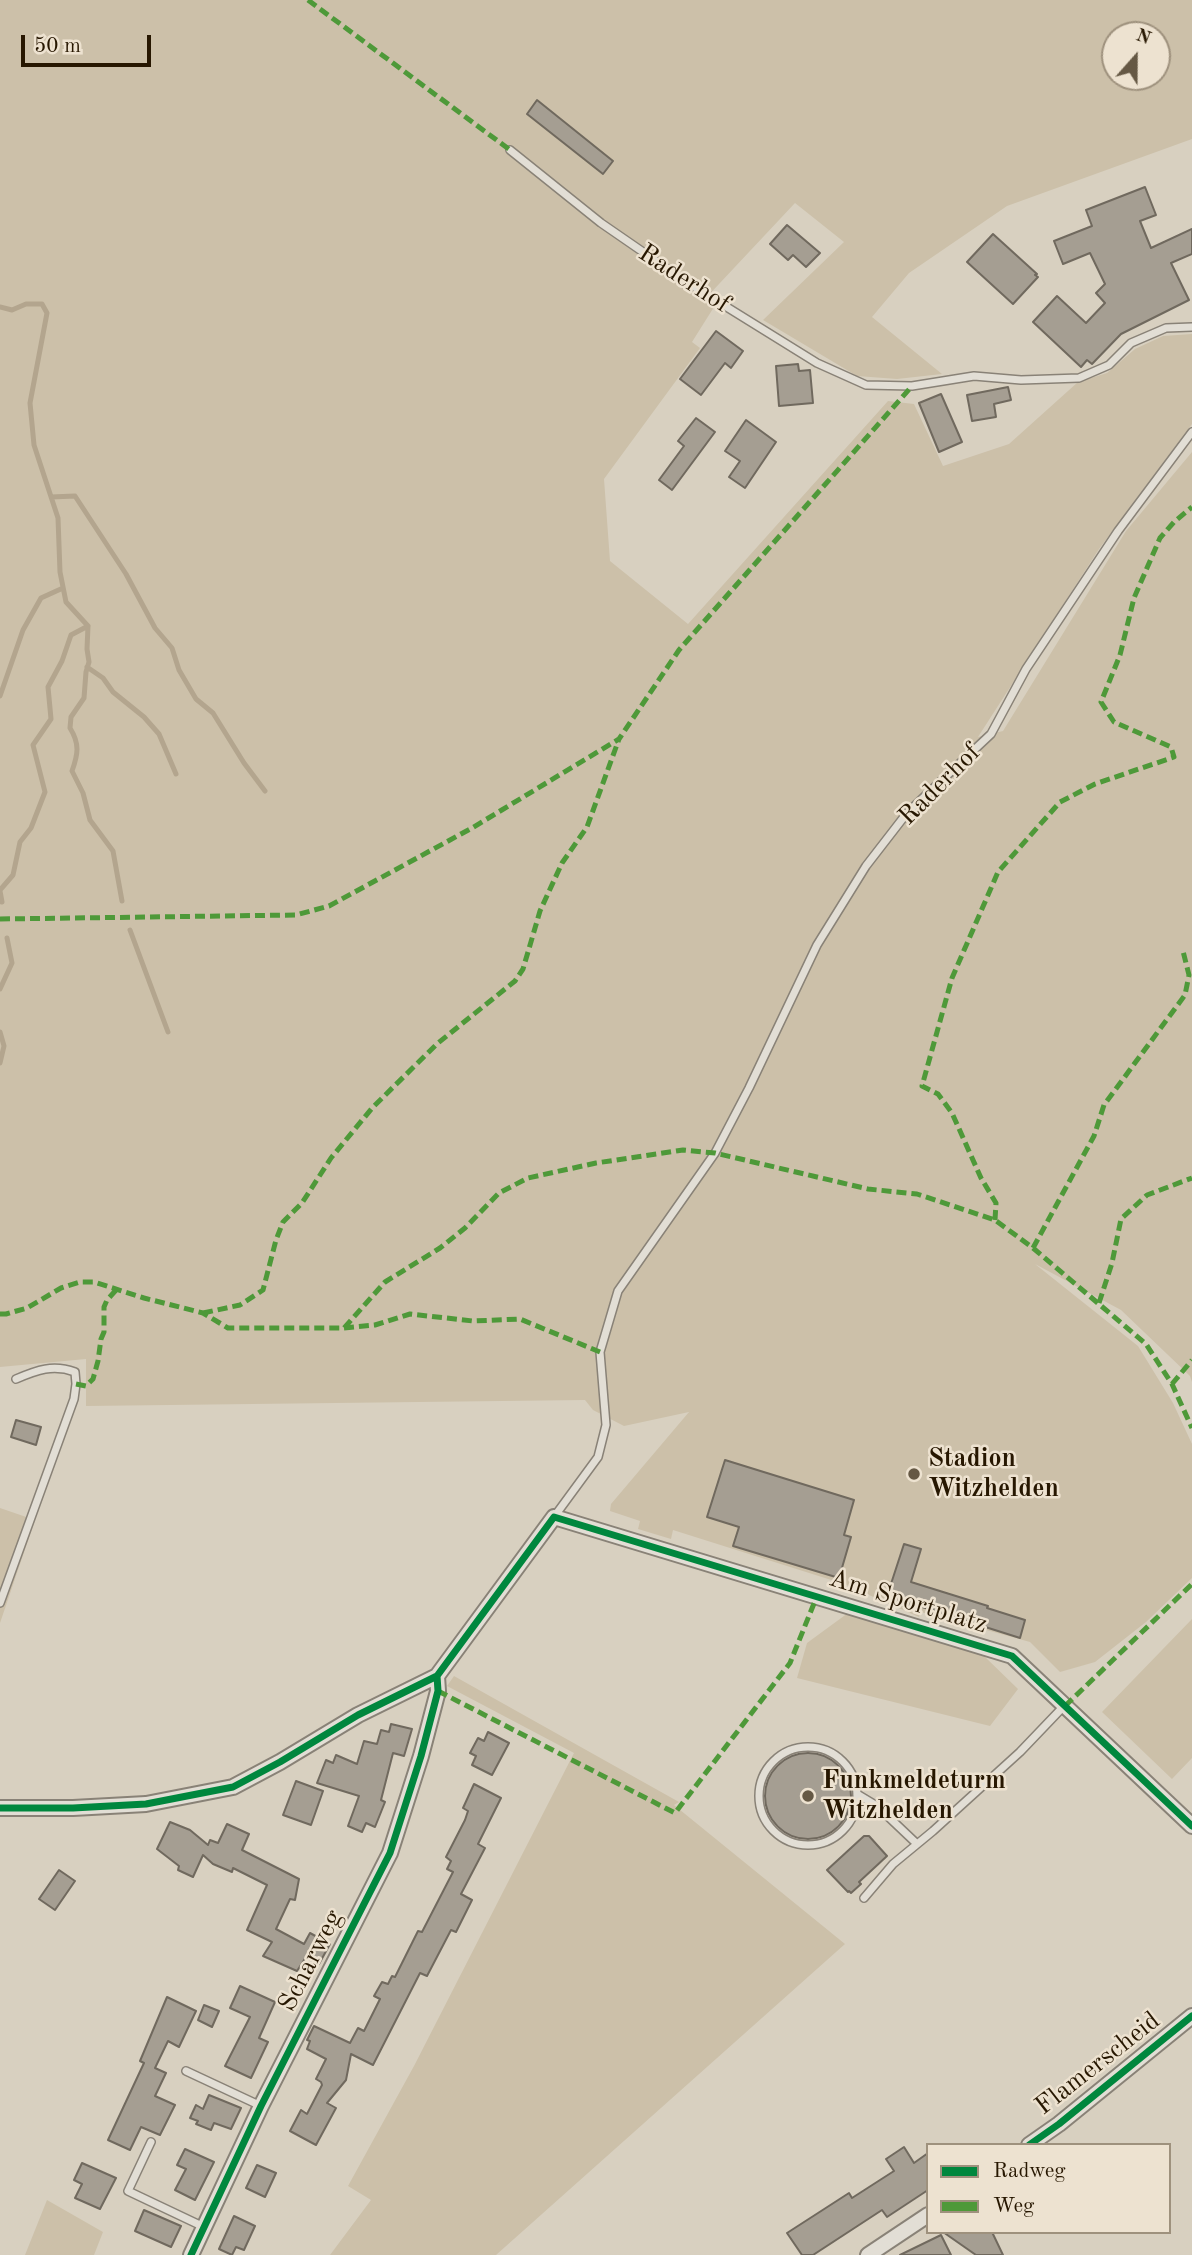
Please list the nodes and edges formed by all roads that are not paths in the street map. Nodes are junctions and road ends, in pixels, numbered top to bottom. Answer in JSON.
{"nodes":[{"id":1,"x":510,"y":150,"type":"dead end"},
{"id":2,"x":1192,"y":327,"type":"edge"},
{"id":3,"x":1192,"y":432,"type":"edge"},
{"id":4,"x":16,"y":1379,"type":"dead end"},
{"id":5,"x":554,"y":1517,"type":"junction"},
{"id":6,"x":0,"y":1604,"type":"edge"},
{"id":7,"x":437,"y":1676,"type":"junction"},
{"id":8,"x":1065,"y":1706,"type":"junction"},
{"id":9,"x":857,"y":1794,"type":"junction"},
{"id":10,"x":0,"y":1808,"type":"edge"},
{"id":11,"x":1192,"y":1826,"type":"edge"},
{"id":12,"x":916,"y":1843,"type":"junction"},
{"id":13,"x":864,"y":1898,"type":"dead end"},
{"id":14,"x":1192,"y":2016,"type":"edge"},
{"id":15,"x":186,"y":2071,"type":"dead end"},
{"id":16,"x":261,"y":2106,"type":"junction"},
{"id":17,"x":151,"y":2142,"type":"dead end"},
{"id":18,"x":1032,"y":2143,"type":"edge"},
{"id":19,"x":926,"y":2217,"type":"edge"},
{"id":20,"x":204,"y":2227,"type":"junction"},
{"id":21,"x":191,"y":2255,"type":"edge"},
{"id":22,"x":868,"y":2255,"type":"edge"}],
"edges":[{"from":1,"to":2,"type":"lane","name":"Raderhof"},
{"from":3,"to":5,"type":"lane","name":"Raderhof"},
{"from":4,"to":6,"type":"lane"},
{"from":5,"to":7,"type":"street","name":"Scharweg"},
{"from":5,"to":8,"type":"street","name":"Am Sportplatz"},
{"from":7,"to":10,"type":"street","name":"Scharweg"},
{"from":7,"to":16,"type":"street","name":"Scharweg"},
{"from":8,"to":11,"type":"street","name":"Am Sportplatz"},
{"from":8,"to":12,"type":"lane"},
{"from":9,"to":9,"type":"lane"},
{"from":9,"to":12,"type":"lane"},
{"from":12,"to":13,"type":"lane"},
{"from":14,"to":18,"type":"street","name":"Flamerscheid"},
{"from":15,"to":16,"type":"lane"},
{"from":16,"to":20,"type":"street","name":"Scharweg"},
{"from":17,"to":20,"type":"lane"},
{"from":19,"to":22,"type":"street"},
{"from":20,"to":21,"type":"street","name":"Scharweg"}]}
